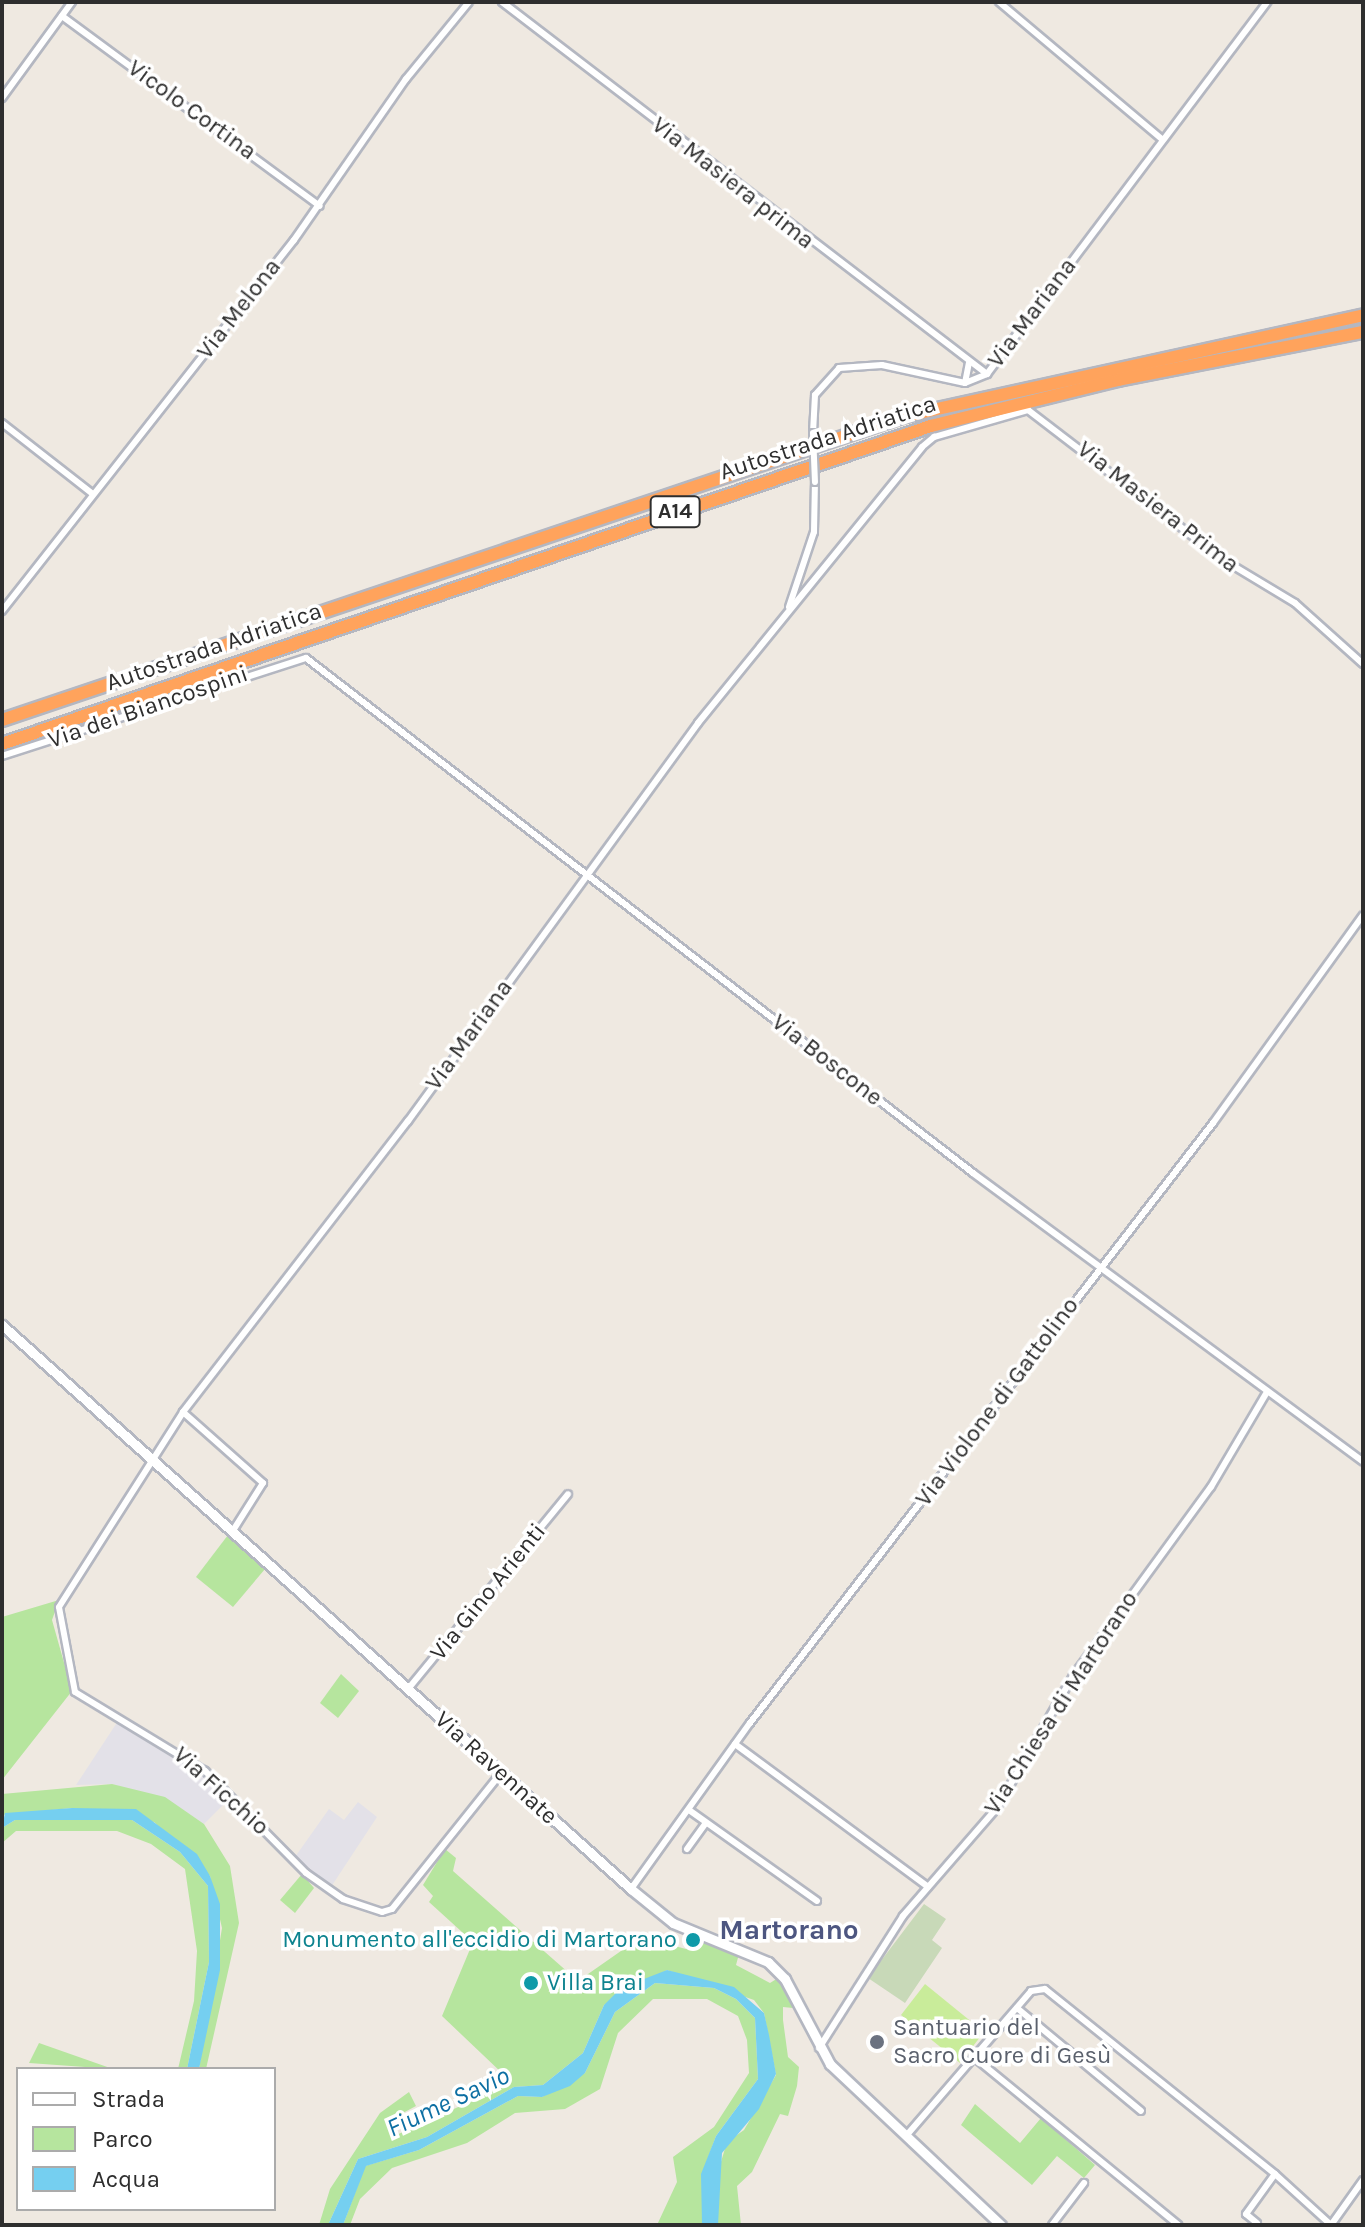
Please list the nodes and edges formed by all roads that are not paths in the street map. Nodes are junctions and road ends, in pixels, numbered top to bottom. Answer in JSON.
{"nodes":[{"id":1,"x":72,"y":2,"type":"edge"},
{"id":2,"x":469,"y":2,"type":"edge"},
{"id":3,"x":502,"y":2,"type":"edge"},
{"id":4,"x":999,"y":2,"type":"edge"},
{"id":5,"x":1267,"y":2,"type":"edge"},
{"id":6,"x":62,"y":16,"type":"junction"},
{"id":7,"x":2,"y":98,"type":"edge"},
{"id":8,"x":1163,"y":140,"type":"junction"},
{"id":9,"x":320,"y":206,"type":"junction"},
{"id":10,"x":1363,"y":315,"type":"edge"},
{"id":11,"x":1363,"y":332,"type":"edge"},
{"id":12,"x":968,"y":360,"type":"junction"},
{"id":13,"x":987,"y":374,"type":"junction"},
{"id":14,"x":965,"y":383,"type":"junction"},
{"id":15,"x":2,"y":423,"type":"edge"},
{"id":16,"x":934,"y":437,"type":"joint"},
{"id":17,"x":93,"y":494,"type":"junction"},
{"id":18,"x":2,"y":611,"type":"edge"},
{"id":19,"x":788,"y":611,"type":"junction"},
{"id":20,"x":295,"y":657,"type":"joint"},
{"id":21,"x":1363,"y":664,"type":"edge"},
{"id":22,"x":2,"y":720,"type":"edge"},
{"id":23,"x":2,"y":744,"type":"edge"},
{"id":24,"x":2,"y":756,"type":"edge"},
{"id":25,"x":588,"y":873,"type":"junction"},
{"id":26,"x":1363,"y":915,"type":"edge"},
{"id":27,"x":1102,"y":1265,"type":"junction"},
{"id":28,"x":2,"y":1325,"type":"edge"},
{"id":29,"x":1267,"y":1392,"type":"junction"},
{"id":30,"x":183,"y":1412,"type":"junction"},
{"id":31,"x":151,"y":1460,"type":"junction"},
{"id":32,"x":1363,"y":1462,"type":"edge"},
{"id":33,"x":568,"y":1494,"type":"dead end"},
{"id":34,"x":232,"y":1532,"type":"junction"},
{"id":35,"x":408,"y":1689,"type":"junction"},
{"id":36,"x":735,"y":1744,"type":"junction"},
{"id":37,"x":501,"y":1773,"type":"junction"},
{"id":38,"x":689,"y":1810,"type":"junction"},
{"id":39,"x":706,"y":1823,"type":"junction"},
{"id":40,"x":687,"y":1849,"type":"dead end"},
{"id":41,"x":928,"y":1887,"type":"junction"},
{"id":42,"x":631,"y":1889,"type":"junction"},
{"id":43,"x":817,"y":1901,"type":"dead end"},
{"id":44,"x":1017,"y":2008,"type":"junction"},
{"id":45,"x":819,"y":2048,"type":"junction"},
{"id":46,"x":975,"y":2058,"type":"junction"},
{"id":47,"x":1141,"y":2111,"type":"dead end"},
{"id":48,"x":906,"y":2136,"type":"junction"},
{"id":49,"x":1275,"y":2174,"type":"junction"},
{"id":50,"x":1363,"y":2180,"type":"edge"},
{"id":51,"x":1084,"y":2183,"type":"dead end"},
{"id":52,"x":1257,"y":2223,"type":"dead end"},
{"id":53,"x":1000,"y":2224,"type":"edge"},
{"id":54,"x":1052,"y":2225,"type":"edge"},
{"id":55,"x":1178,"y":2225,"type":"edge"},
{"id":56,"x":1331,"y":2225,"type":"edge"}],
"edges":[{"from":1,"to":6,"type":"street"},
{"from":2,"to":9,"type":"street","name":"Via Melona"},
{"from":3,"to":12,"type":"street","name":"Via Masiera prima"},
{"from":4,"to":8,"type":"street"},
{"from":5,"to":8,"type":"street","name":"Via Mariana"},
{"from":6,"to":7,"type":"street"},
{"from":6,"to":9,"type":"street","name":"Vicolo Cortina"},
{"from":8,"to":13,"type":"street","name":"Via Mariana"},
{"from":9,"to":17,"type":"street","name":"Via Melona"},
{"from":10,"to":22,"type":"highway","name":"Autostrada Adriatica","number":"A14"},
{"from":11,"to":23,"type":"highway","name":"Autostrada Adriatica","number":"A14"},
{"from":12,"to":13,"type":"street","name":"Via Masiera prima"},
{"from":12,"to":14,"type":"street"},
{"from":13,"to":14,"type":"street","name":"Via Mariana"},
{"from":14,"to":19,"type":"street","name":"Via Mariana","bridge":true},
{"from":15,"to":17,"type":"street"},
{"from":16,"to":19,"type":"street","name":"Via Mariana"},
{"from":16,"to":21,"type":"street","name":"Via Masiera Prima"},
{"from":17,"to":18,"type":"street","name":"Via Melona"},
{"from":19,"to":25,"type":"street","name":"Via Mariana"},
{"from":20,"to":24,"type":"street","name":"Via dei Biancospini"},
{"from":20,"to":25,"type":"street","name":"Via Boscone"},
{"from":25,"to":27,"type":"street","name":"Via Boscone"},
{"from":25,"to":30,"type":"street","name":"Via Mariana"},
{"from":26,"to":27,"type":"street","name":"Via Violone di Gattolino"},
{"from":27,"to":29,"type":"street","name":"Via Boscone"},
{"from":27,"to":36,"type":"street","name":"Via Violone di Gattolino"},
{"from":28,"to":31,"type":"main road","name":"Via Ravennate"},
{"from":29,"to":32,"type":"street","name":"Via Boscone"},
{"from":29,"to":41,"type":"street","name":"Via Chiesa di Martorano"},
{"from":30,"to":31,"type":"street","name":"Via Mariana"},
{"from":30,"to":34,"type":"street"},
{"from":31,"to":34,"type":"main road","name":"Via Ravennate"},
{"from":31,"to":37,"type":"street","name":"Via Ficchio"},
{"from":33,"to":35,"type":"street","name":"Via Gino Arienti"},
{"from":34,"to":35,"type":"main road","name":"Via Ravennate"},
{"from":35,"to":37,"type":"main road","name":"Via Ravennate"},
{"from":36,"to":38,"type":"street","name":"Via Violone di Gattolino"},
{"from":36,"to":41,"type":"street"},
{"from":37,"to":42,"type":"main road","name":"Via Ravennate"},
{"from":38,"to":39,"type":"street"},
{"from":38,"to":42,"type":"street","name":"Via Violone di Gattolino"},
{"from":39,"to":40,"type":"street"},
{"from":39,"to":43,"type":"street"},
{"from":41,"to":45,"type":"street","name":"Via Chiesa di Martorano"},
{"from":42,"to":45,"type":"main road","name":"Via Ravennate"},
{"from":44,"to":46,"type":"street"},
{"from":44,"to":47,"type":"street"},
{"from":44,"to":49,"type":"street"},
{"from":45,"to":48,"type":"main road","name":"Via Ravennate"},
{"from":46,"to":48,"type":"street"},
{"from":46,"to":55,"type":"street"},
{"from":48,"to":53,"type":"main road","name":"Via Ravennate"},
{"from":49,"to":52,"type":"street"},
{"from":49,"to":56,"type":"street"},
{"from":50,"to":56,"type":"street"},
{"from":51,"to":54,"type":"street"}]}
